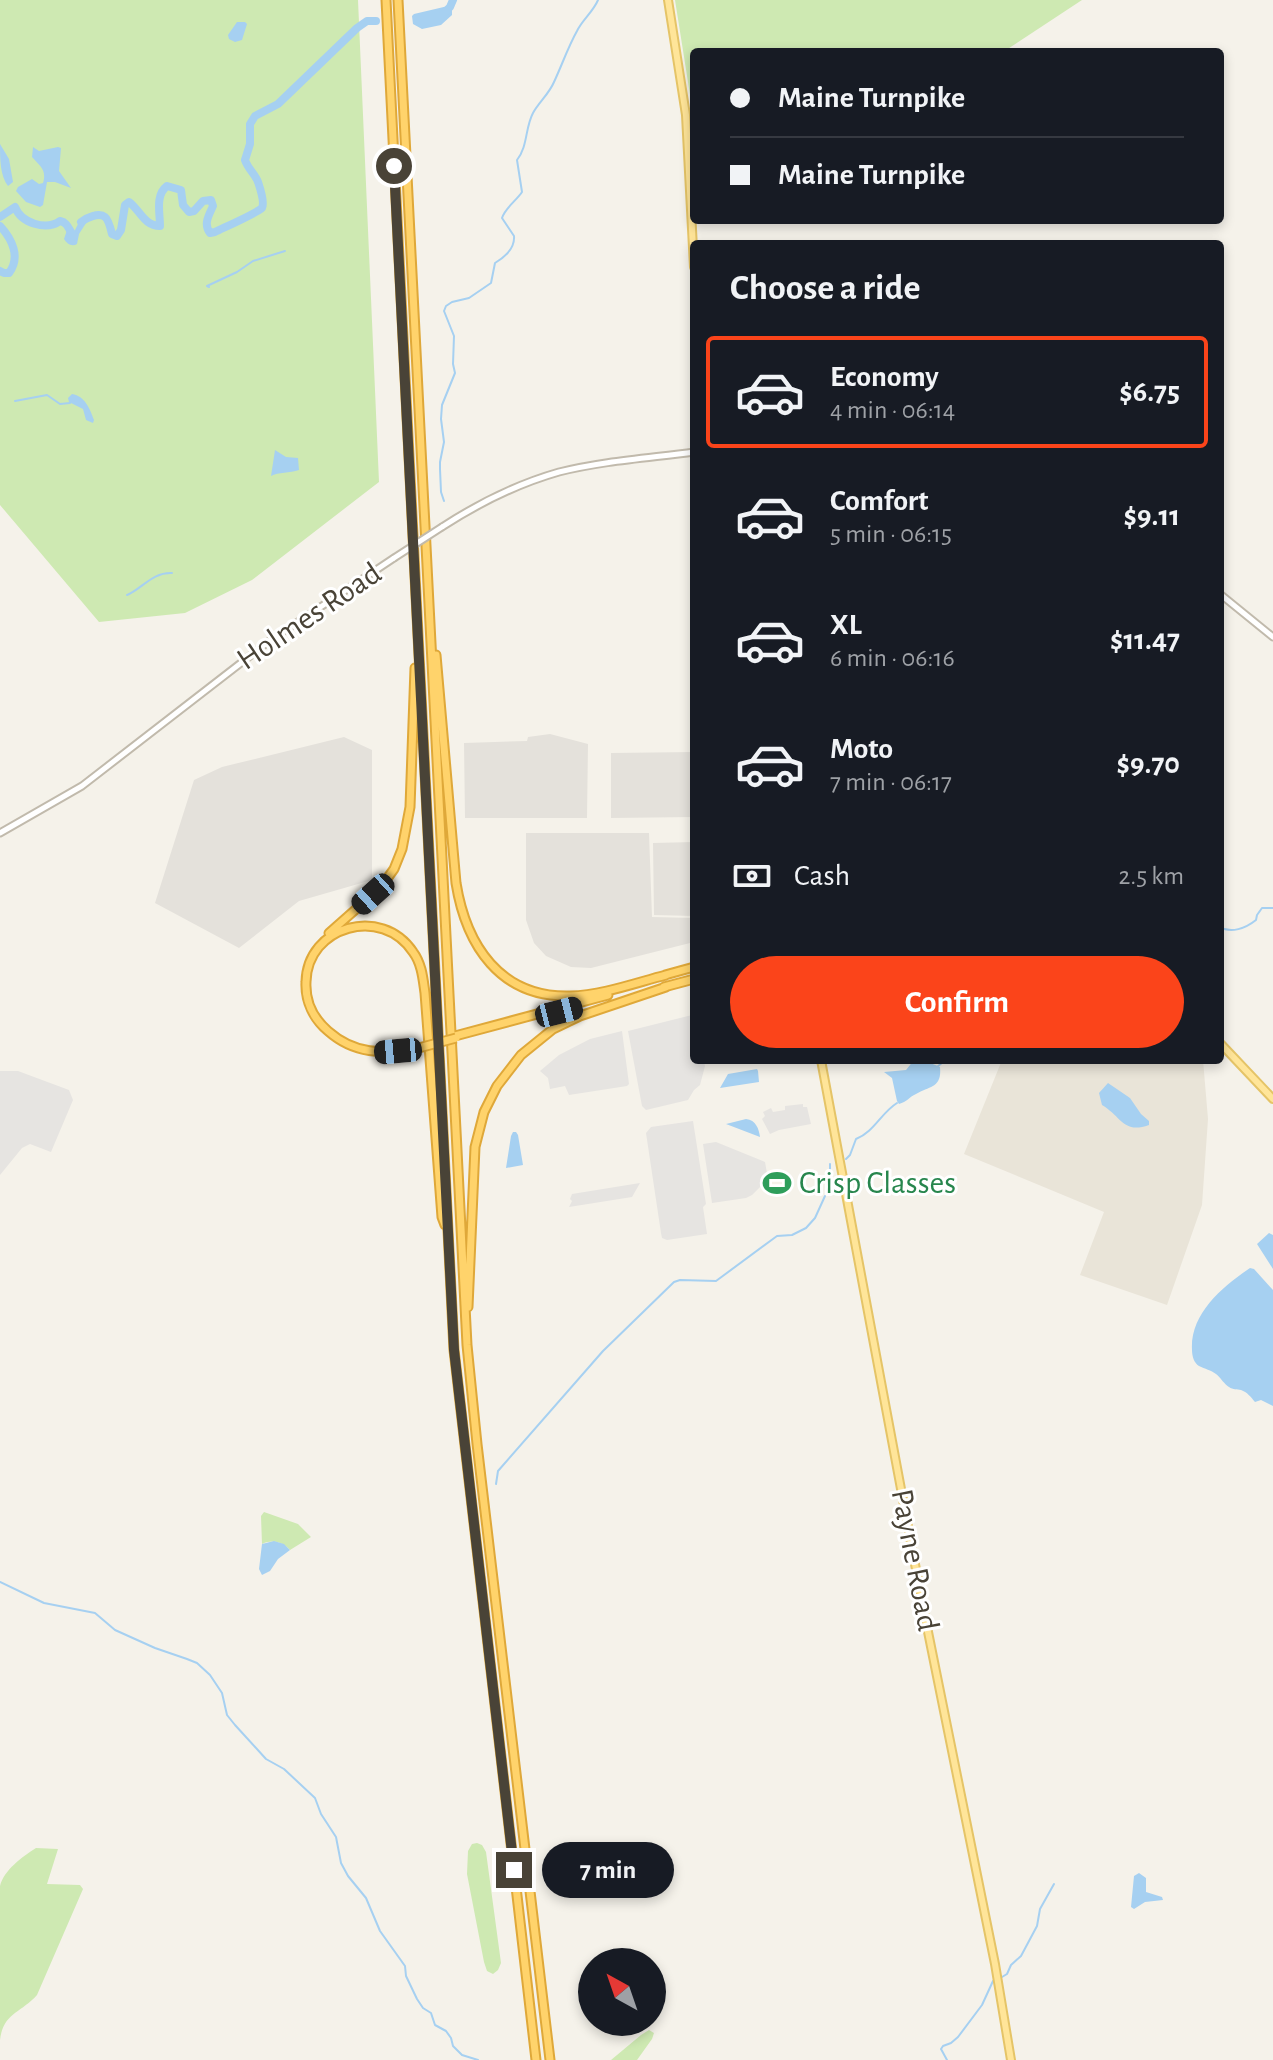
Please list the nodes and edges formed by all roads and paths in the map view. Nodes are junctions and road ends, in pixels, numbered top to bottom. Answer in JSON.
{"nodes":[{"id":1,"x":386,"y":0,"type":"edge"},
{"id":2,"x":398,"y":0,"type":"edge"},
{"id":3,"x":668,"y":0,"type":"edge"},
{"id":4,"x":690,"y":191,"type":"edge"},
{"id":5,"x":690,"y":453,"type":"edge"},
{"id":6,"x":428,"y":597,"type":"junction"},
{"id":7,"x":1224,"y":597,"type":"edge"},
{"id":8,"x":417,"y":625,"type":"junction"},
{"id":9,"x":1273,"y":637,"type":"edge"},
{"id":10,"x":0,"y":833,"type":"edge"},
{"id":11,"x":690,"y":968,"type":"edge"},
{"id":12,"x":666,"y":975,"type":"junction"},
{"id":13,"x":690,"y":980,"type":"edge"},
{"id":14,"x":666,"y":987,"type":"junction"},
{"id":15,"x":456,"y":1037,"type":"junction"},
{"id":16,"x":1224,"y":1047,"type":"edge"},
{"id":17,"x":415,"y":1048,"type":"junction"},
{"id":18,"x":822,"y":1064,"type":"edge"},
{"id":19,"x":1273,"y":1099,"type":"edge"},
{"id":20,"x":448,"y":1230,"type":"junction"},
{"id":21,"x":467,"y":1345,"type":"junction"},
{"id":22,"x":536,"y":2060,"type":"edge"},
{"id":23,"x":550,"y":2060,"type":"edge"},
{"id":24,"x":1011,"y":2060,"type":"edge"}],
"edges":[{"from":1,"to":8,"type":"highway"},
{"from":2,"to":6,"type":"highway"},
{"from":3,"to":4,"type":"main road"},
{"from":5,"to":10,"type":"street","name":"Holmes Road","bridge":true},
{"from":6,"to":12,"type":"highway"},
{"from":6,"to":21,"type":"highway"},
{"from":7,"to":9,"type":"street"},
{"from":8,"to":17,"type":"highway"},
{"from":8,"to":20,"type":"highway"},
{"from":11,"to":12,"type":"highway"},
{"from":12,"to":15,"type":"highway"},
{"from":13,"to":14,"type":"highway"},
{"from":14,"to":15,"type":"highway"},
{"from":14,"to":21,"type":"highway"},
{"from":15,"to":17,"type":"highway","bridge":true},
{"from":16,"to":19,"type":"main road"},
{"from":17,"to":20,"type":"highway"},
{"from":18,"to":24,"type":"main road","name":"Payne Road"},
{"from":20,"to":22,"type":"highway"},
{"from":21,"to":23,"type":"highway"}]}
